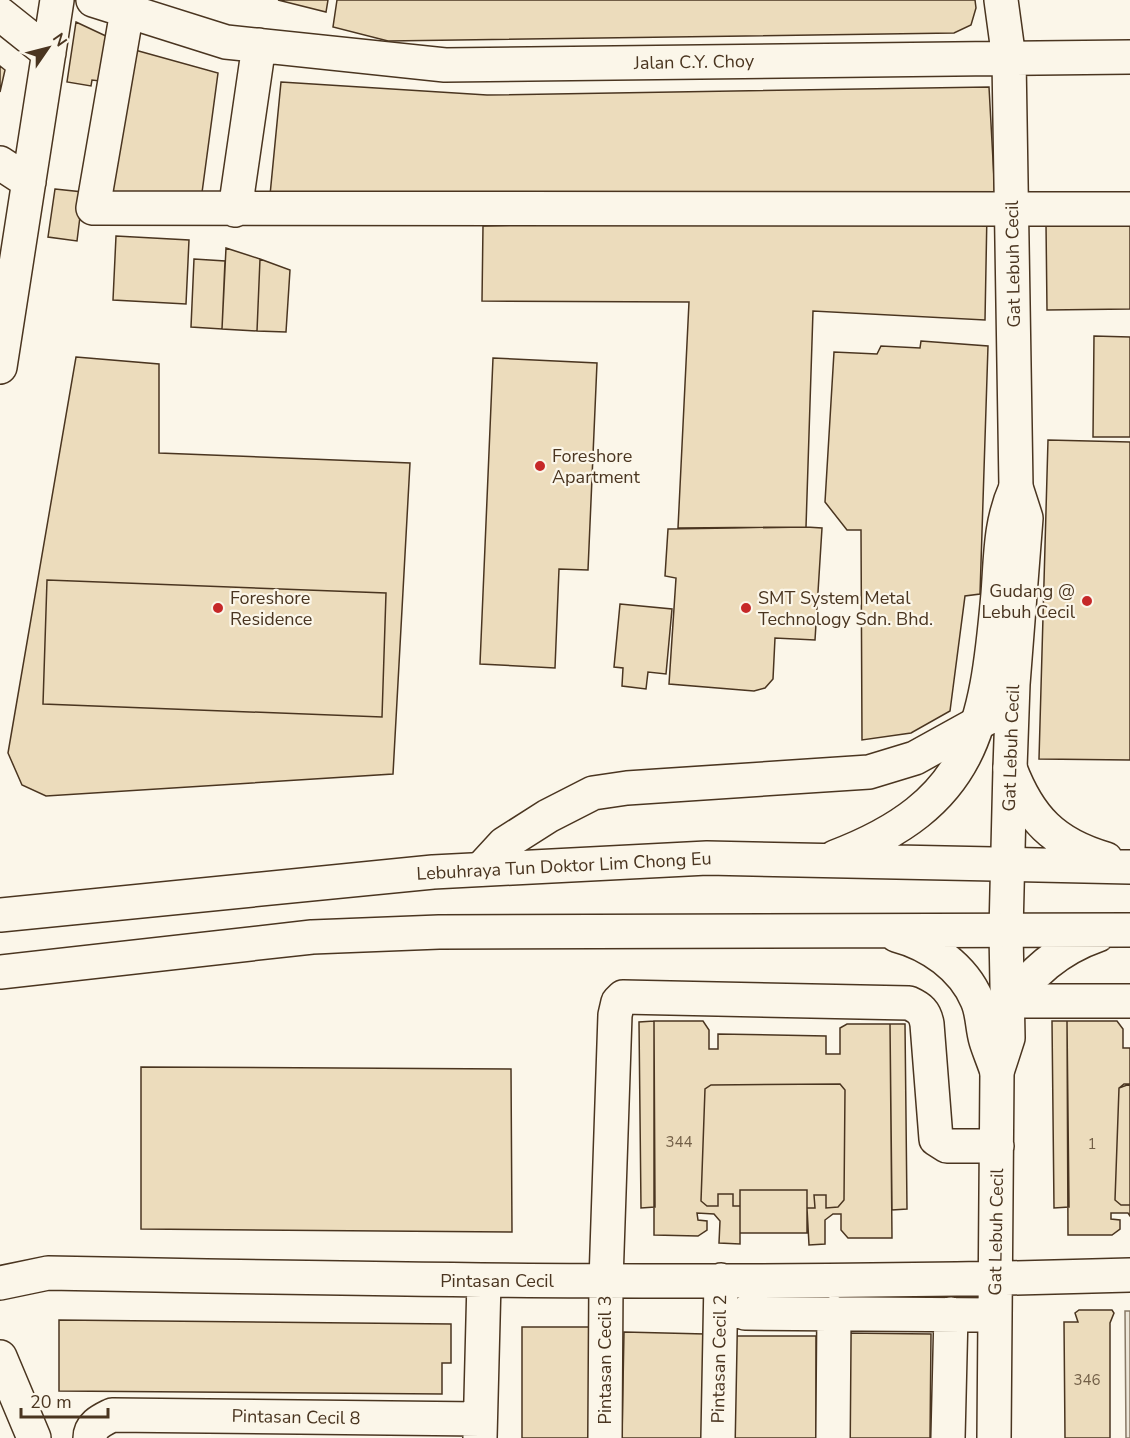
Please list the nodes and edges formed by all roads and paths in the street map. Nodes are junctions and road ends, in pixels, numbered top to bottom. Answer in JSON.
{"nodes":[{"id":1,"x":57,"y":0,"type":"edge"},
{"id":2,"x":93,"y":0,"type":"edge"},
{"id":3,"x":1001,"y":0,"type":"edge"},
{"id":4,"x":172,"y":3,"type":"edge"},
{"id":5,"x":127,"y":11,"type":"junction"},
{"id":6,"x":0,"y":14,"type":"edge"},
{"id":7,"x":259,"y":45,"type":"junction"},
{"id":8,"x":49,"y":53,"type":"junction"},
{"id":9,"x":1130,"y":57,"type":"edge"},
{"id":10,"x":1009,"y":58,"type":"junction"},
{"id":11,"x":0,"y":163,"type":"edge"},
{"id":12,"x":29,"y":182,"type":"junction"},
{"id":13,"x":1012,"y":207,"type":"junction"},
{"id":14,"x":1130,"y":209,"type":"edge"},
{"id":15,"x":235,"y":210,"type":"junction"},
{"id":16,"x":0,"y":367,"type":"edge"},
{"id":17,"x":1016,"y":486,"type":"junction"},
{"id":18,"x":1013,"y":702,"type":"junction"},
{"id":19,"x":978,"y":726,"type":"junction"},
{"id":20,"x":1010,"y":768,"type":"junction"},
{"id":21,"x":822,"y":861,"type":"junction"},
{"id":22,"x":1008,"y":864,"type":"junction"},
{"id":23,"x":1130,"y":866,"type":"edge"},
{"id":24,"x":481,"y":870,"type":"junction"},
{"id":25,"x":0,"y":915,"type":"edge"},
{"id":26,"x":1120,"y":930,"type":"edge"},
{"id":27,"x":883,"y":931,"type":"junction"},
{"id":28,"x":1006,"y":931,"type":"junction"},
{"id":29,"x":0,"y":972,"type":"edge"},
{"id":30,"x":1130,"y":1001,"type":"edge"},
{"id":31,"x":1009,"y":1005,"type":"junction"},
{"id":32,"x":997,"y":1072,"type":"junction"},
{"id":33,"x":997,"y":1146,"type":"junction"},
{"id":34,"x":1130,"y":1275,"type":"edge"},
{"id":35,"x":996,"y":1279,"type":"junction"},
{"id":36,"x":721,"y":1280,"type":"junction"},
{"id":37,"x":484,"y":1281,"type":"junction"},
{"id":38,"x":606,"y":1281,"type":"junction"},
{"id":39,"x":0,"y":1283,"type":"edge"},
{"id":40,"x":745,"y":1312,"type":"dead end"},
{"id":41,"x":834,"y":1313,"type":"junction"},
{"id":42,"x":951,"y":1314,"type":"junction"},
{"id":43,"x":995,"y":1315,"type":"junction"},
{"id":44,"x":0,"y":1357,"type":"edge"},
{"id":45,"x":101,"y":1427,"type":"edge"},
{"id":46,"x":209,"y":1427,"type":"edge"},
{"id":47,"x":480,"y":1429,"type":"edge"},
{"id":48,"x":34,"y":1438,"type":"edge"},
{"id":49,"x":605,"y":1438,"type":"edge"},
{"id":50,"x":718,"y":1438,"type":"edge"},
{"id":51,"x":833,"y":1438,"type":"edge"},
{"id":52,"x":948,"y":1438,"type":"edge"},
{"id":53,"x":994,"y":1438,"type":"edge"}],
"edges":[{"from":1,"to":8,"type":"main road"},
{"from":2,"to":5,"type":"main road","name":"Jalan C.Y. Choy"},
{"from":3,"to":10,"type":"main road","name":"Gat Lebuh Cecil"},
{"from":4,"to":7,"type":"main road","name":"Jalan C.Y. Choy"},
{"from":5,"to":7,"type":"main road","name":"Jalan C.Y. Choy"},
{"from":5,"to":15,"type":"main road"},
{"from":6,"to":8,"type":"main road"},
{"from":7,"to":10,"type":"main road","name":"Jalan C.Y. Choy"},
{"from":7,"to":15,"type":"main road"},
{"from":8,"to":12,"type":"main road"},
{"from":9,"to":10,"type":"main road","name":"Jalan C.Y. Choy"},
{"from":10,"to":13,"type":"main road","name":"Gat Lebuh Cecil"},
{"from":11,"to":12,"type":"main road"},
{"from":12,"to":16,"type":"main road"},
{"from":13,"to":14,"type":"main road"},
{"from":13,"to":15,"type":"main road"},
{"from":13,"to":17,"type":"main road","name":"Gat Lebuh Cecil"},
{"from":17,"to":18,"type":"main road","name":"Gat Lebuh Cecil"},
{"from":17,"to":19,"type":"main road"},
{"from":18,"to":19,"type":"main road"},
{"from":18,"to":20,"type":"main road","name":"Gat Lebuh Cecil"},
{"from":19,"to":21,"type":"main road"},
{"from":19,"to":24,"type":"main road"},
{"from":20,"to":22,"type":"main road","name":"Gat Lebuh Cecil"},
{"from":20,"to":23,"type":"main road"},
{"from":21,"to":22,"type":"main road","name":"Lebuhraya Tun Doktor Lim Chong Eu"},
{"from":21,"to":24,"type":"main road","name":"Lebuhraya Tun Doktor Lim Chong Eu"},
{"from":22,"to":23,"type":"main road","name":"Lebuhraya Tun Doktor Lim Chong Eu"},
{"from":22,"to":28,"type":"main road","name":"Gat Lebuh Cecil"},
{"from":24,"to":25,"type":"main road","name":"Lebuhraya Tun Doktor Lim Chong Eu"},
{"from":26,"to":28,"type":"main road"},
{"from":26,"to":31,"type":"main road"},
{"from":27,"to":28,"type":"main road"},
{"from":27,"to":29,"type":"main road"},
{"from":27,"to":32,"type":"main road"},
{"from":28,"to":31,"type":"main road","name":"Gat Lebuh Cecil"},
{"from":30,"to":31,"type":"main road"},
{"from":31,"to":32,"type":"main road","name":"Gat Lebuh Cecil"},
{"from":32,"to":33,"type":"main road","name":"Gat Lebuh Cecil"},
{"from":33,"to":35,"type":"main road","name":"Gat Lebuh Cecil"},
{"from":33,"to":38,"type":"main road","name":"Pintasan Cecil 3"},
{"from":34,"to":35,"type":"main road","name":"Pintasan Cecil"},
{"from":35,"to":36,"type":"main road","name":"Pintasan Cecil"},
{"from":35,"to":43,"type":"main road","name":"Gat Lebuh Cecil"},
{"from":36,"to":38,"type":"main road","name":"Pintasan Cecil"},
{"from":36,"to":50,"type":"main road","name":"Pintasan Cecil 2"},
{"from":37,"to":38,"type":"main road","name":"Pintasan Cecil"},
{"from":37,"to":39,"type":"main road","name":"Pintasan Cecil"},
{"from":37,"to":47,"type":"main road"},
{"from":38,"to":49,"type":"main road","name":"Pintasan Cecil 3"},
{"from":40,"to":41,"type":"main road"},
{"from":41,"to":42,"type":"main road"},
{"from":41,"to":51,"type":"main road"},
{"from":42,"to":43,"type":"main road"},
{"from":42,"to":52,"type":"main road"},
{"from":43,"to":53,"type":"main road","name":"Gat Lebuh Cecil"},
{"from":44,"to":48,"type":"main road"},
{"from":45,"to":46,"type":"main road","name":"Pintasan Cecil 8"},
{"from":46,"to":47,"type":"main road","name":"Pintasan Cecil 8"}]}
